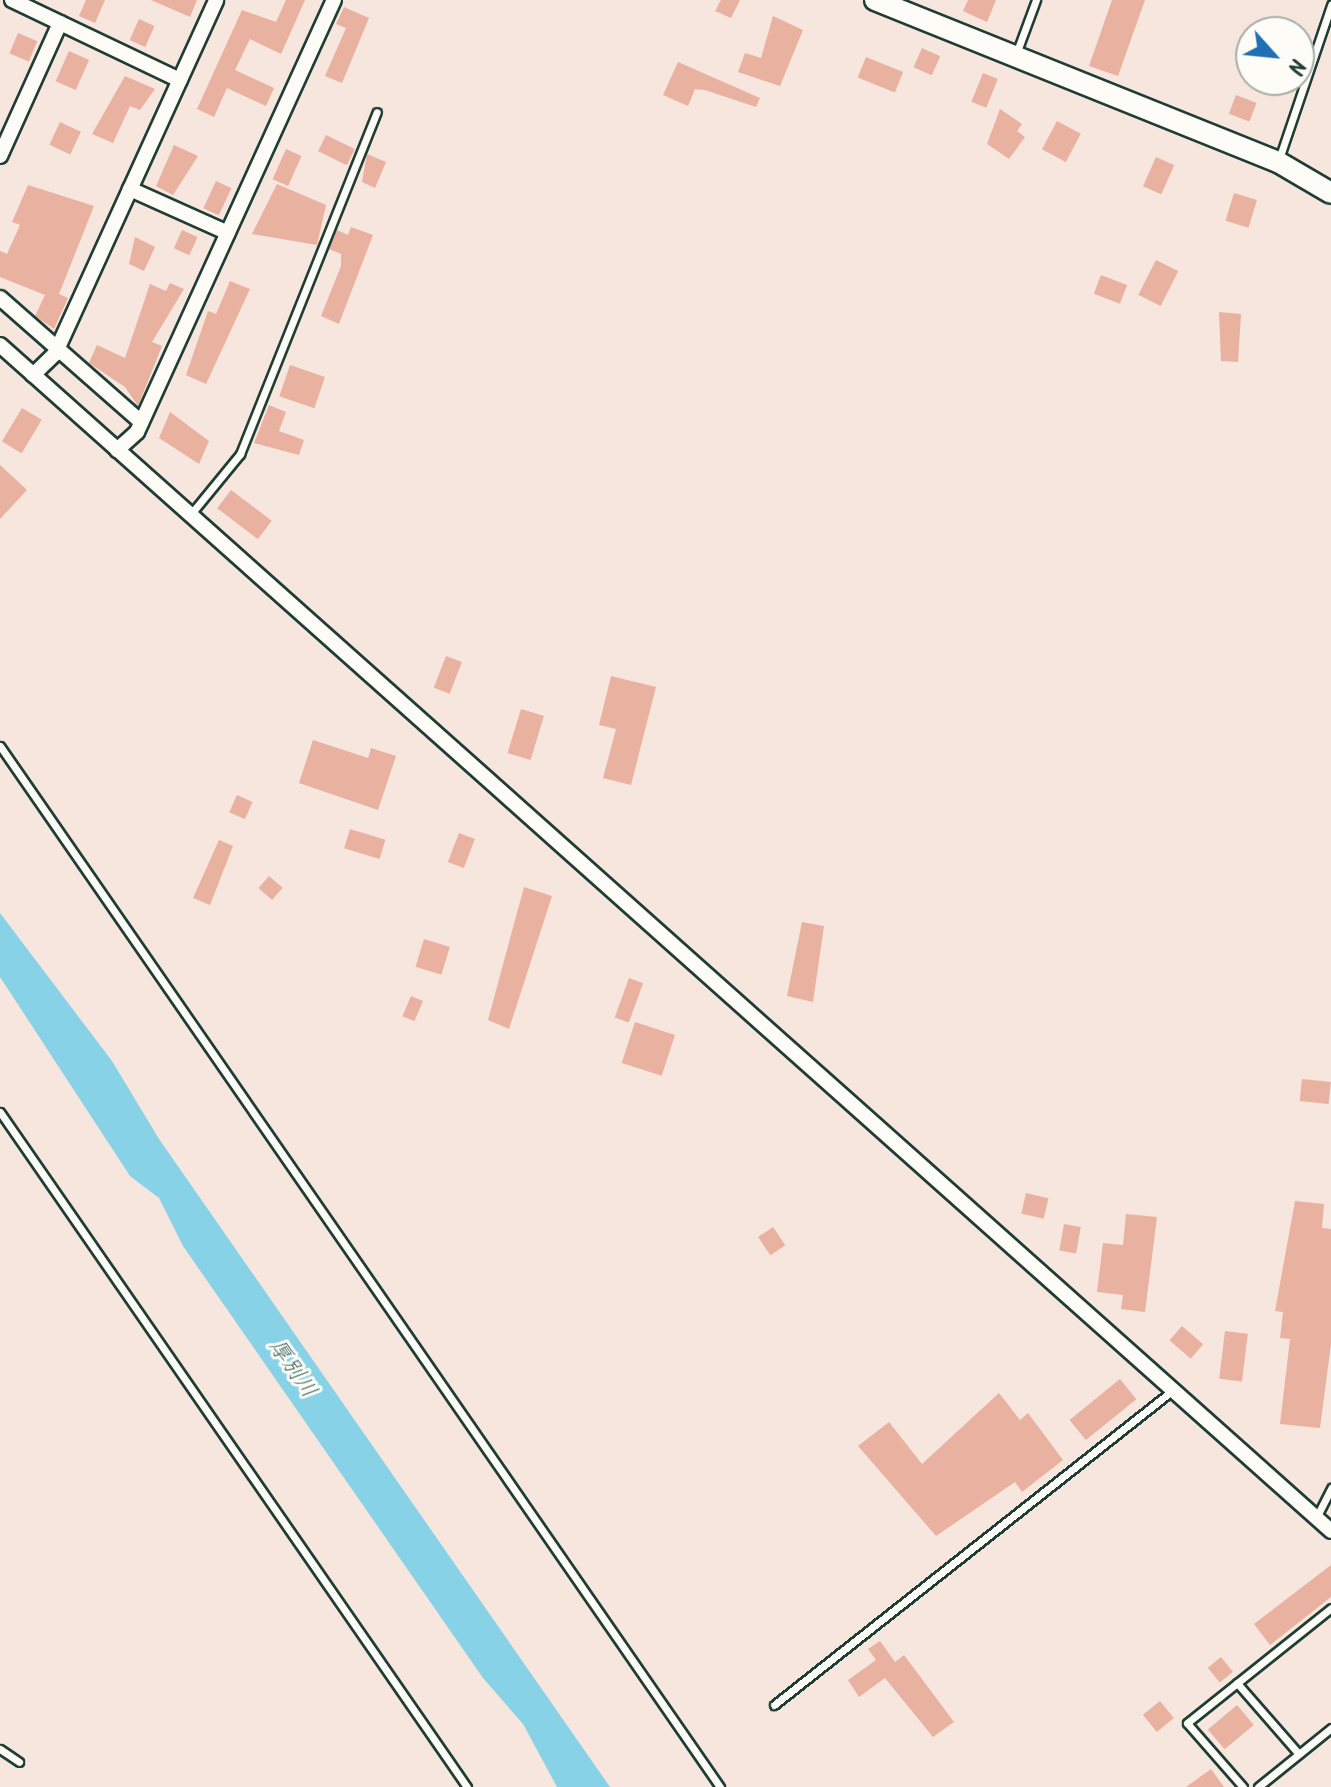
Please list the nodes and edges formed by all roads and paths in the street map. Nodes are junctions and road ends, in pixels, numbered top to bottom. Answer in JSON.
{"nodes":[{"id":1,"x":12,"y":0,"type":"edge"},
{"id":2,"x":216,"y":0,"type":"edge"},
{"id":3,"x":334,"y":0,"type":"edge"},
{"id":4,"x":875,"y":0,"type":"edge"},
{"id":5,"x":1036,"y":0,"type":"edge"},
{"id":6,"x":1331,"y":5,"type":"edge"},
{"id":7,"x":60,"y":23,"type":"junction"},
{"id":8,"x":1015,"y":57,"type":"junction"},
{"id":9,"x":180,"y":80,"type":"junction"},
{"id":10,"x":377,"y":112,"type":"dead end"},
{"id":11,"x":0,"y":156,"type":"edge"},
{"id":12,"x":1278,"y":162,"type":"junction"},
{"id":13,"x":130,"y":189,"type":"junction"},
{"id":14,"x":1331,"y":193,"type":"edge"},
{"id":15,"x":228,"y":233,"type":"junction"},
{"id":16,"x":0,"y":298,"type":"edge"},
{"id":17,"x":0,"y":345,"type":"edge"},
{"id":18,"x":57,"y":348,"type":"junction"},
{"id":19,"x":33,"y":375,"type":"junction"},
{"id":20,"x":141,"y":422,"type":"junction"},
{"id":21,"x":117,"y":450,"type":"junction"},
{"id":22,"x":190,"y":515,"type":"junction"},
{"id":23,"x":0,"y":746,"type":"edge"},
{"id":24,"x":0,"y":1112,"type":"edge"},
{"id":25,"x":1173,"y":1390,"type":"junction"},
{"id":26,"x":1331,"y":1488,"type":"edge"},
{"id":27,"x":1316,"y":1518,"type":"junction"},
{"id":28,"x":1331,"y":1531,"type":"edge"},
{"id":29,"x":1331,"y":1608,"type":"edge"},
{"id":30,"x":1237,"y":1683,"type":"junction"},
{"id":31,"x":774,"y":1705,"type":"dead end"},
{"id":32,"x":1331,"y":1728,"type":"edge"},
{"id":33,"x":0,"y":1749,"type":"edge"},
{"id":34,"x":1299,"y":1754,"type":"junction"},
{"id":35,"x":19,"y":1762,"type":"dead end"},
{"id":36,"x":467,"y":1787,"type":"edge"},
{"id":37,"x":720,"y":1787,"type":"edge"},
{"id":38,"x":1243,"y":1787,"type":"edge"},
{"id":39,"x":1258,"y":1787,"type":"edge"}],
"edges":[{"from":1,"to":7,"type":"street"},
{"from":2,"to":9,"type":"street"},
{"from":3,"to":15,"type":"street"},
{"from":4,"to":8,"type":"street"},
{"from":5,"to":8,"type":"lane"},
{"from":6,"to":12,"type":"lane"},
{"from":7,"to":9,"type":"street"},
{"from":7,"to":11,"type":"street"},
{"from":8,"to":12,"type":"street"},
{"from":9,"to":13,"type":"street"},
{"from":10,"to":22,"type":"lane"},
{"from":12,"to":14,"type":"street"},
{"from":13,"to":15,"type":"street"},
{"from":13,"to":18,"type":"street"},
{"from":15,"to":20,"type":"street"},
{"from":16,"to":18,"type":"street"},
{"from":17,"to":19,"type":"street"},
{"from":18,"to":19,"type":"street"},
{"from":18,"to":20,"type":"street"},
{"from":19,"to":21,"type":"street"},
{"from":20,"to":21,"type":"street"},
{"from":21,"to":22,"type":"street"},
{"from":22,"to":25,"type":"street"},
{"from":23,"to":37,"type":"lane"},
{"from":24,"to":36,"type":"lane"},
{"from":25,"to":27,"type":"street"},
{"from":25,"to":31,"type":"lane"},
{"from":26,"to":27,"type":"lane"},
{"from":27,"to":28,"type":"street"},
{"from":29,"to":30,"type":"lane"},
{"from":30,"to":34,"type":"lane"},
{"from":30,"to":38,"type":"lane"},
{"from":32,"to":34,"type":"lane"},
{"from":33,"to":35,"type":"lane"},
{"from":34,"to":39,"type":"lane"}]}
